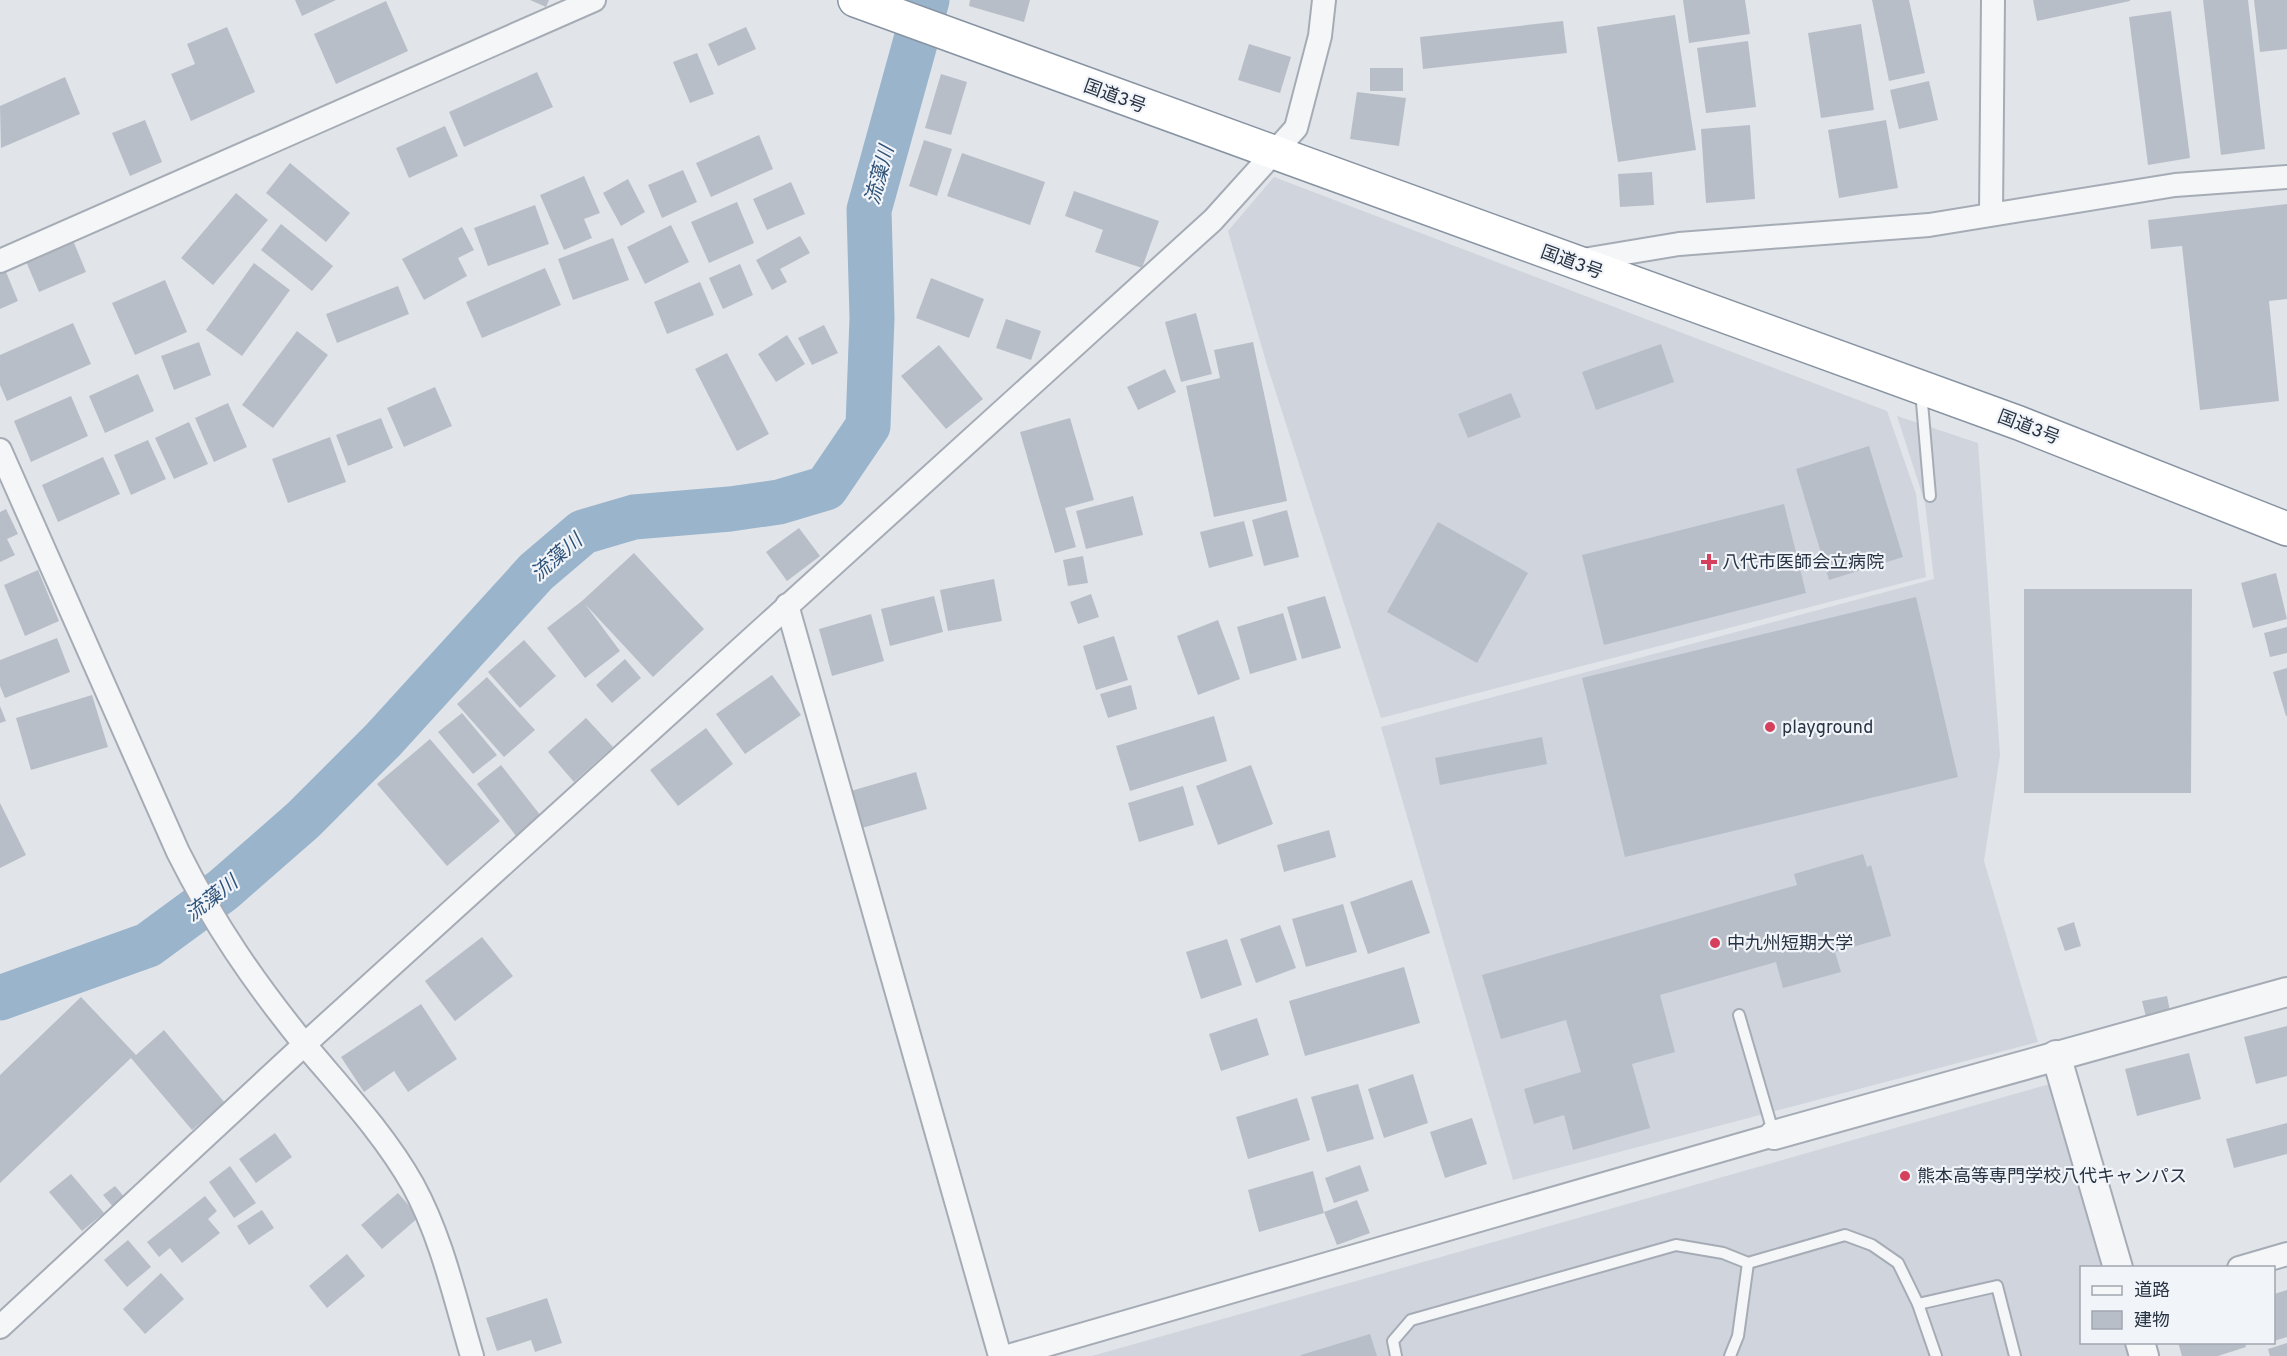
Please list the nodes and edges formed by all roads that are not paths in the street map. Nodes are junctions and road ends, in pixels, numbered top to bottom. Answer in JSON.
{"nodes":[{"id":1,"x":594,"y":0,"type":"edge"},
{"id":2,"x":1324,"y":0,"type":"edge"},
{"id":3,"x":1993,"y":0,"type":"edge"},
{"id":4,"x":866,"y":4,"type":"edge"},
{"id":5,"x":1273,"y":153,"type":"junction"},
{"id":6,"x":2287,"y":177,"type":"edge"},
{"id":7,"x":1991,"y":213,"type":"junction"},
{"id":8,"x":0,"y":261,"type":"edge"},
{"id":9,"x":1569,"y":262,"type":"junction"},
{"id":10,"x":1921,"y":388,"type":"junction"},
{"id":11,"x":0,"y":450,"type":"edge"},
{"id":12,"x":1930,"y":496,"type":"dead end"},
{"id":13,"x":2287,"y":529,"type":"edge"},
{"id":14,"x":787,"y":605,"type":"junction"},
{"id":15,"x":2287,"y":992,"type":"edge"},
{"id":16,"x":1739,"y":1015,"type":"dead end"},
{"id":17,"x":305,"y":1044,"type":"junction"},
{"id":18,"x":2056,"y":1055,"type":"junction"},
{"id":19,"x":1774,"y":1135,"type":"junction"},
{"id":20,"x":2287,"y":1254,"type":"edge"},
{"id":21,"x":1748,"y":1263,"type":"junction"},
{"id":22,"x":2117,"y":1266,"type":"edge"},
{"id":23,"x":2246,"y":1266,"type":"edge"},
{"id":24,"x":1918,"y":1304,"type":"junction"},
{"id":25,"x":0,"y":1327,"type":"edge"},
{"id":26,"x":472,"y":1356,"type":"edge"},
{"id":27,"x":1000,"y":1356,"type":"edge"},
{"id":28,"x":1008,"y":1356,"type":"edge"},
{"id":29,"x":1396,"y":1356,"type":"edge"},
{"id":30,"x":1730,"y":1356,"type":"edge"},
{"id":31,"x":1936,"y":1356,"type":"edge"},
{"id":32,"x":2014,"y":1356,"type":"edge"}],
"edges":[{"from":1,"to":8,"type":"street"},
{"from":2,"to":5,"type":"street"},
{"from":3,"to":7,"type":"street"},
{"from":4,"to":5,"type":"highway","name":"国道3号"},
{"from":5,"to":9,"type":"highway","name":"国道3号"},
{"from":5,"to":14,"type":"street"},
{"from":6,"to":7,"type":"street"},
{"from":7,"to":9,"type":"street"},
{"from":9,"to":10,"type":"highway","name":"国道3号"},
{"from":10,"to":12,"type":"lane"},
{"from":10,"to":13,"type":"highway","name":"国道3号"},
{"from":11,"to":17,"type":"street"},
{"from":14,"to":17,"type":"street"},
{"from":14,"to":27,"type":"street"},
{"from":15,"to":18,"type":"street"},
{"from":16,"to":19,"type":"lane"},
{"from":17,"to":25,"type":"street"},
{"from":17,"to":26,"type":"street"},
{"from":18,"to":19,"type":"street"},
{"from":18,"to":22,"type":"street"},
{"from":19,"to":28,"type":"street"},
{"from":20,"to":23,"type":"street"},
{"from":21,"to":24,"type":"lane"},
{"from":21,"to":29,"type":"lane"},
{"from":21,"to":30,"type":"lane"},
{"from":24,"to":31,"type":"lane"},
{"from":24,"to":32,"type":"lane"}]}
